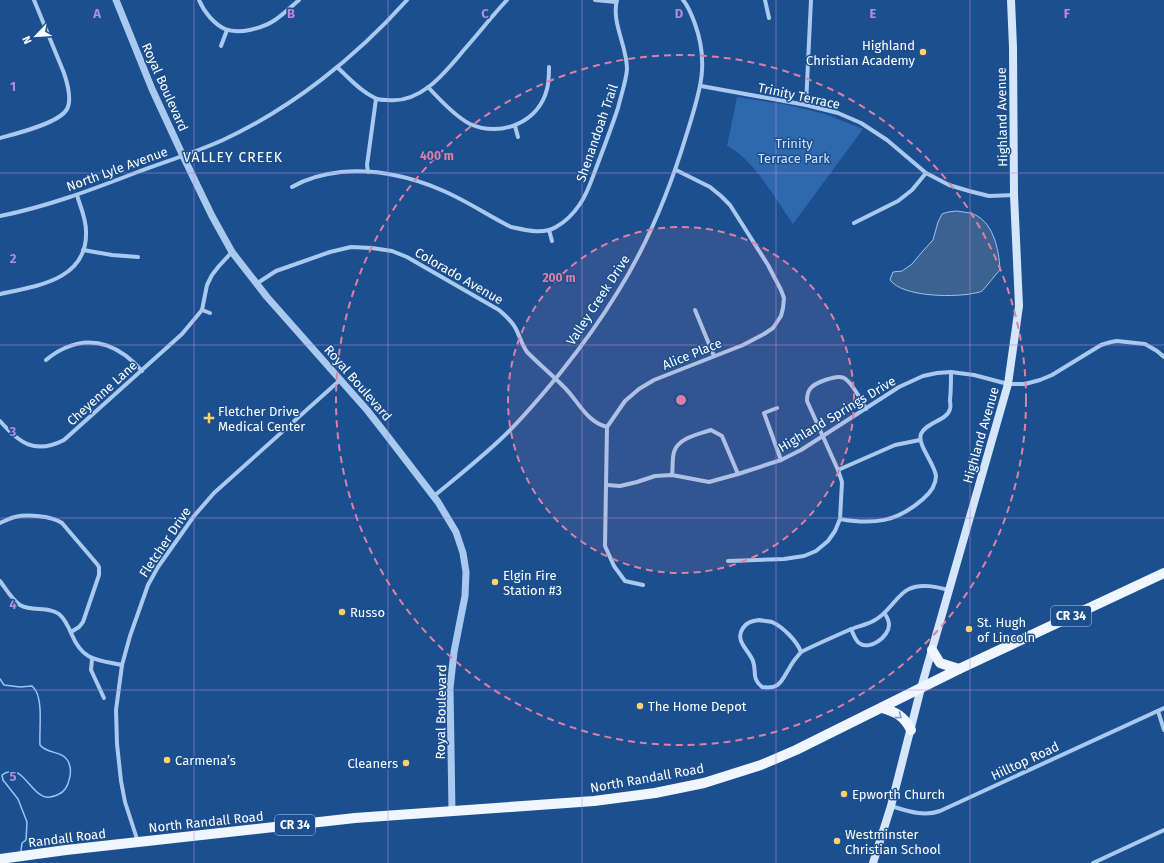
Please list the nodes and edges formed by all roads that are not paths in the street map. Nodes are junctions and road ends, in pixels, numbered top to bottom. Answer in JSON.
{"nodes":[{"id":1,"x":34,"y":0,"type":"edge"},
{"id":2,"x":116,"y":0,"type":"edge"},
{"id":3,"x":199,"y":0,"type":"edge"},
{"id":4,"x":299,"y":0,"type":"edge"},
{"id":5,"x":407,"y":0,"type":"edge"},
{"id":6,"x":507,"y":0,"type":"edge"},
{"id":7,"x":595,"y":0,"type":"edge"},
{"id":8,"x":683,"y":0,"type":"edge"},
{"id":9,"x":765,"y":0,"type":"edge"},
{"id":10,"x":811,"y":0,"type":"edge"},
{"id":11,"x":1011,"y":0,"type":"edge"},
{"id":12,"x":617,"y":1,"type":"edge"},
{"id":13,"x":769,"y":18,"type":"dead end"},
{"id":14,"x":227,"y":30,"type":"junction"},
{"id":15,"x":221,"y":46,"type":"dead end"},
{"id":16,"x":337,"y":67,"type":"junction"},
{"id":17,"x":549,"y":68,"type":"dead end"},
{"id":18,"x":701,"y":86,"type":"junction"},
{"id":19,"x":428,"y":87,"type":"junction"},
{"id":20,"x":376,"y":99,"type":"junction"},
{"id":21,"x":806,"y":106,"type":"junction"},
{"id":22,"x":514,"y":126,"type":"junction"},
{"id":23,"x":518,"y":137,"type":"dead end"},
{"id":24,"x":0,"y":138,"type":"edge"},
{"id":25,"x":183,"y":156,"type":"junction"},
{"id":26,"x":676,"y":170,"type":"junction"},
{"id":27,"x":368,"y":172,"type":"junction"},
{"id":28,"x":926,"y":173,"type":"junction"},
{"id":29,"x":292,"y":187,"type":"dead end"},
{"id":30,"x":77,"y":195,"type":"junction"},
{"id":31,"x":1014,"y":195,"type":"junction"},
{"id":32,"x":0,"y":216,"type":"edge"},
{"id":33,"x":854,"y":223,"type":"dead end"},
{"id":34,"x":549,"y":230,"type":"junction"},
{"id":35,"x":552,"y":241,"type":"dead end"},
{"id":36,"x":83,"y":250,"type":"junction"},
{"id":37,"x":232,"y":252,"type":"junction"},
{"id":38,"x":138,"y":257,"type":"dead end"},
{"id":39,"x":256,"y":284,"type":"junction"},
{"id":40,"x":0,"y":294,"type":"edge"},
{"id":41,"x":202,"y":310,"type":"junction"},
{"id":42,"x":694,"y":310,"type":"dead end"},
{"id":43,"x":210,"y":313,"type":"dead end"},
{"id":44,"x":714,"y":356,"type":"junction"},
{"id":45,"x":1164,"y":357,"type":"edge"},
{"id":46,"x":46,"y":360,"type":"dead end"},
{"id":47,"x":142,"y":371,"type":"junction"},
{"id":48,"x":951,"y":372,"type":"junction"},
{"id":49,"x":555,"y":379,"type":"junction"},
{"id":50,"x":340,"y":380,"type":"junction"},
{"id":51,"x":1008,"y":384,"type":"junction"},
{"id":52,"x":777,"y":408,"type":"dead end"},
{"id":53,"x":866,"y":408,"type":"junction"},
{"id":54,"x":1,"y":423,"type":"edge"},
{"id":55,"x":607,"y":427,"type":"junction"},
{"id":56,"x":822,"y":436,"type":"junction"},
{"id":57,"x":920,"y":440,"type":"junction"},
{"id":58,"x":781,"y":460,"type":"junction"},
{"id":59,"x":838,"y":470,"type":"junction"},
{"id":60,"x":738,"y":474,"type":"junction"},
{"id":61,"x":672,"y":475,"type":"junction"},
{"id":62,"x":607,"y":485,"type":"junction"},
{"id":63,"x":434,"y":496,"type":"junction"},
{"id":64,"x":840,"y":519,"type":"junction"},
{"id":65,"x":0,"y":523,"type":"edge"},
{"id":66,"x":728,"y":561,"type":"dead end"},
{"id":67,"x":1164,"y":573,"type":"edge"},
{"id":68,"x":0,"y":581,"type":"edge"},
{"id":69,"x":643,"y":585,"type":"dead end"},
{"id":70,"x":949,"y":590,"type":"junction"},
{"id":71,"x":885,"y":614,"type":"junction"},
{"id":72,"x":851,"y":629,"type":"junction"},
{"id":73,"x":71,"y":632,"type":"junction"},
{"id":74,"x":932,"y":650,"type":"junction"},
{"id":75,"x":801,"y":652,"type":"junction"},
{"id":76,"x":92,"y":659,"type":"junction"},
{"id":77,"x":122,"y":665,"type":"junction"},
{"id":78,"x":959,"y":669,"type":"junction"},
{"id":79,"x":921,"y":688,"type":"junction"},
{"id":80,"x":104,"y":698,"type":"dead end"},
{"id":81,"x":882,"y":708,"type":"junction"},
{"id":82,"x":1164,"y":708,"type":"edge"},
{"id":83,"x":1158,"y":711,"type":"junction"},
{"id":84,"x":910,"y":730,"type":"junction"},
{"id":85,"x":1164,"y":730,"type":"edge"},
{"id":86,"x":891,"y":806,"type":"junction"},
{"id":87,"x":452,"y":811,"type":"junction"},
{"id":88,"x":1164,"y":830,"type":"edge"},
{"id":89,"x":138,"y":842,"type":"junction"},
{"id":90,"x":0,"y":859,"type":"edge"},
{"id":91,"x":873,"y":863,"type":"edge"},
{"id":92,"x":1093,"y":863,"type":"edge"}],
"edges":[{"from":1,"to":24,"type":"street"},
{"from":2,"to":25,"type":"street","name":"Royal Boulevard"},
{"from":3,"to":14,"type":"street"},
{"from":4,"to":14,"type":"street"},
{"from":5,"to":16,"type":"street","name":"North Lyle Avenue"},
{"from":6,"to":19,"type":"street"},
{"from":7,"to":12,"type":"street","name":"Shenandoah Trail"},
{"from":8,"to":18,"type":"street","name":"Valley Creek Drive"},
{"from":9,"to":13,"type":"street"},
{"from":10,"to":21,"type":"street"},
{"from":11,"to":31,"type":"main road","name":"Highland Avenue"},
{"from":12,"to":34,"type":"street","name":"Shenandoah Trail"},
{"from":14,"to":15,"type":"street"},
{"from":16,"to":20,"type":"street"},
{"from":16,"to":25,"type":"street","name":"North Lyle Avenue"},
{"from":17,"to":22,"type":"street"},
{"from":18,"to":21,"type":"street","name":"Trinity Terrace"},
{"from":18,"to":26,"type":"street","name":"Valley Creek Drive"},
{"from":19,"to":20,"type":"street"},
{"from":19,"to":22,"type":"street"},
{"from":20,"to":27,"type":"street"},
{"from":21,"to":28,"type":"street","name":"Trinity Terrace"},
{"from":22,"to":23,"type":"street"},
{"from":25,"to":30,"type":"street","name":"North Lyle Avenue"},
{"from":25,"to":37,"type":"street","name":"Royal Boulevard"},
{"from":26,"to":44,"type":"street","name":"Alice Place"},
{"from":26,"to":49,"type":"street","name":"Valley Creek Drive"},
{"from":27,"to":29,"type":"street","name":"Shenandoah Trail"},
{"from":27,"to":34,"type":"street","name":"Shenandoah Trail"},
{"from":28,"to":31,"type":"street","name":"Trinity Terrace"},
{"from":28,"to":33,"type":"street"},
{"from":30,"to":32,"type":"street","name":"North Lyle Avenue"},
{"from":30,"to":36,"type":"street"},
{"from":31,"to":51,"type":"main road","name":"Highland Avenue"},
{"from":34,"to":35,"type":"street"},
{"from":36,"to":38,"type":"street"},
{"from":36,"to":40,"type":"street"},
{"from":37,"to":39,"type":"street","name":"Royal Boulevard"},
{"from":37,"to":41,"type":"street","name":"Cheyenne Lane"},
{"from":39,"to":49,"type":"street","name":"Colorado Avenue"},
{"from":39,"to":50,"type":"street","name":"Royal Boulevard"},
{"from":41,"to":43,"type":"street"},
{"from":41,"to":47,"type":"street","name":"Cheyenne Lane"},
{"from":42,"to":44,"type":"street"},
{"from":44,"to":55,"type":"street","name":"Alice Place"},
{"from":45,"to":51,"type":"street","name":"Highland Springs Drive"},
{"from":46,"to":47,"type":"street"},
{"from":47,"to":54,"type":"street","name":"Cheyenne Lane"},
{"from":48,"to":51,"type":"street","name":"Highland Springs Drive"},
{"from":48,"to":53,"type":"street","name":"Highland Springs Drive"},
{"from":48,"to":57,"type":"street"},
{"from":49,"to":55,"type":"street","name":"Colorado Avenue"},
{"from":49,"to":63,"type":"street","name":"Valley Creek Drive"},
{"from":50,"to":63,"type":"street","name":"Royal Boulevard"},
{"from":50,"to":77,"type":"street","name":"Fletcher Drive"},
{"from":51,"to":70,"type":"main road","name":"Highland Avenue"},
{"from":52,"to":58,"type":"street"},
{"from":53,"to":56,"type":"street","name":"Highland Springs Drive"},
{"from":53,"to":56,"type":"street"},
{"from":55,"to":62,"type":"street"},
{"from":56,"to":58,"type":"street","name":"Highland Springs Drive"},
{"from":56,"to":59,"type":"street"},
{"from":57,"to":59,"type":"street"},
{"from":57,"to":64,"type":"street"},
{"from":58,"to":60,"type":"street","name":"Highland Springs Drive"},
{"from":59,"to":64,"type":"street"},
{"from":60,"to":61,"type":"street","name":"Highland Springs Drive"},
{"from":60,"to":61,"type":"street"},
{"from":61,"to":62,"type":"street","name":"Highland Springs Drive"},
{"from":62,"to":69,"type":"street"},
{"from":63,"to":87,"type":"street","name":"Royal Boulevard"},
{"from":64,"to":66,"type":"street"},
{"from":65,"to":73,"type":"street"},
{"from":67,"to":78,"type":"main road","name":"North Randall Road","number":"CR 34"},
{"from":68,"to":73,"type":"street"},
{"from":70,"to":71,"type":"street"},
{"from":70,"to":74,"type":"main road","name":"Highland Avenue"},
{"from":71,"to":72,"type":"street"},
{"from":71,"to":72,"type":"street"},
{"from":72,"to":75,"type":"street"},
{"from":73,"to":76,"type":"street"},
{"from":74,"to":78,"type":"main road"},
{"from":74,"to":79,"type":"main road","name":"Highland Avenue"},
{"from":75,"to":75,"type":"street"},
{"from":76,"to":77,"type":"street"},
{"from":76,"to":80,"type":"street"},
{"from":77,"to":89,"type":"street","name":"Fletcher Drive"},
{"from":78,"to":79,"type":"main road","name":"North Randall Road","number":"CR 34"},
{"from":79,"to":81,"type":"main road","name":"North Randall Road","number":"CR 34"},
{"from":79,"to":84,"type":"main road","name":"Highland Avenue"},
{"from":81,"to":84,"type":"main road","one_way":true},
{"from":81,"to":87,"type":"main road","name":"North Randall Road","number":"CR 34"},
{"from":82,"to":83,"type":"street","name":"Hilltop Road"},
{"from":83,"to":85,"type":"street"},
{"from":83,"to":86,"type":"street","name":"Hilltop Road"},
{"from":84,"to":86,"type":"main road","name":"Highland Avenue"},
{"from":86,"to":91,"type":"main road","name":"Highland Avenue"},
{"from":87,"to":89,"type":"main road","name":"North Randall Road","number":"CR 34"},
{"from":88,"to":92,"type":"street"},
{"from":89,"to":90,"type":"main road","name":"Randall Road","number":"CR 34"}]}
